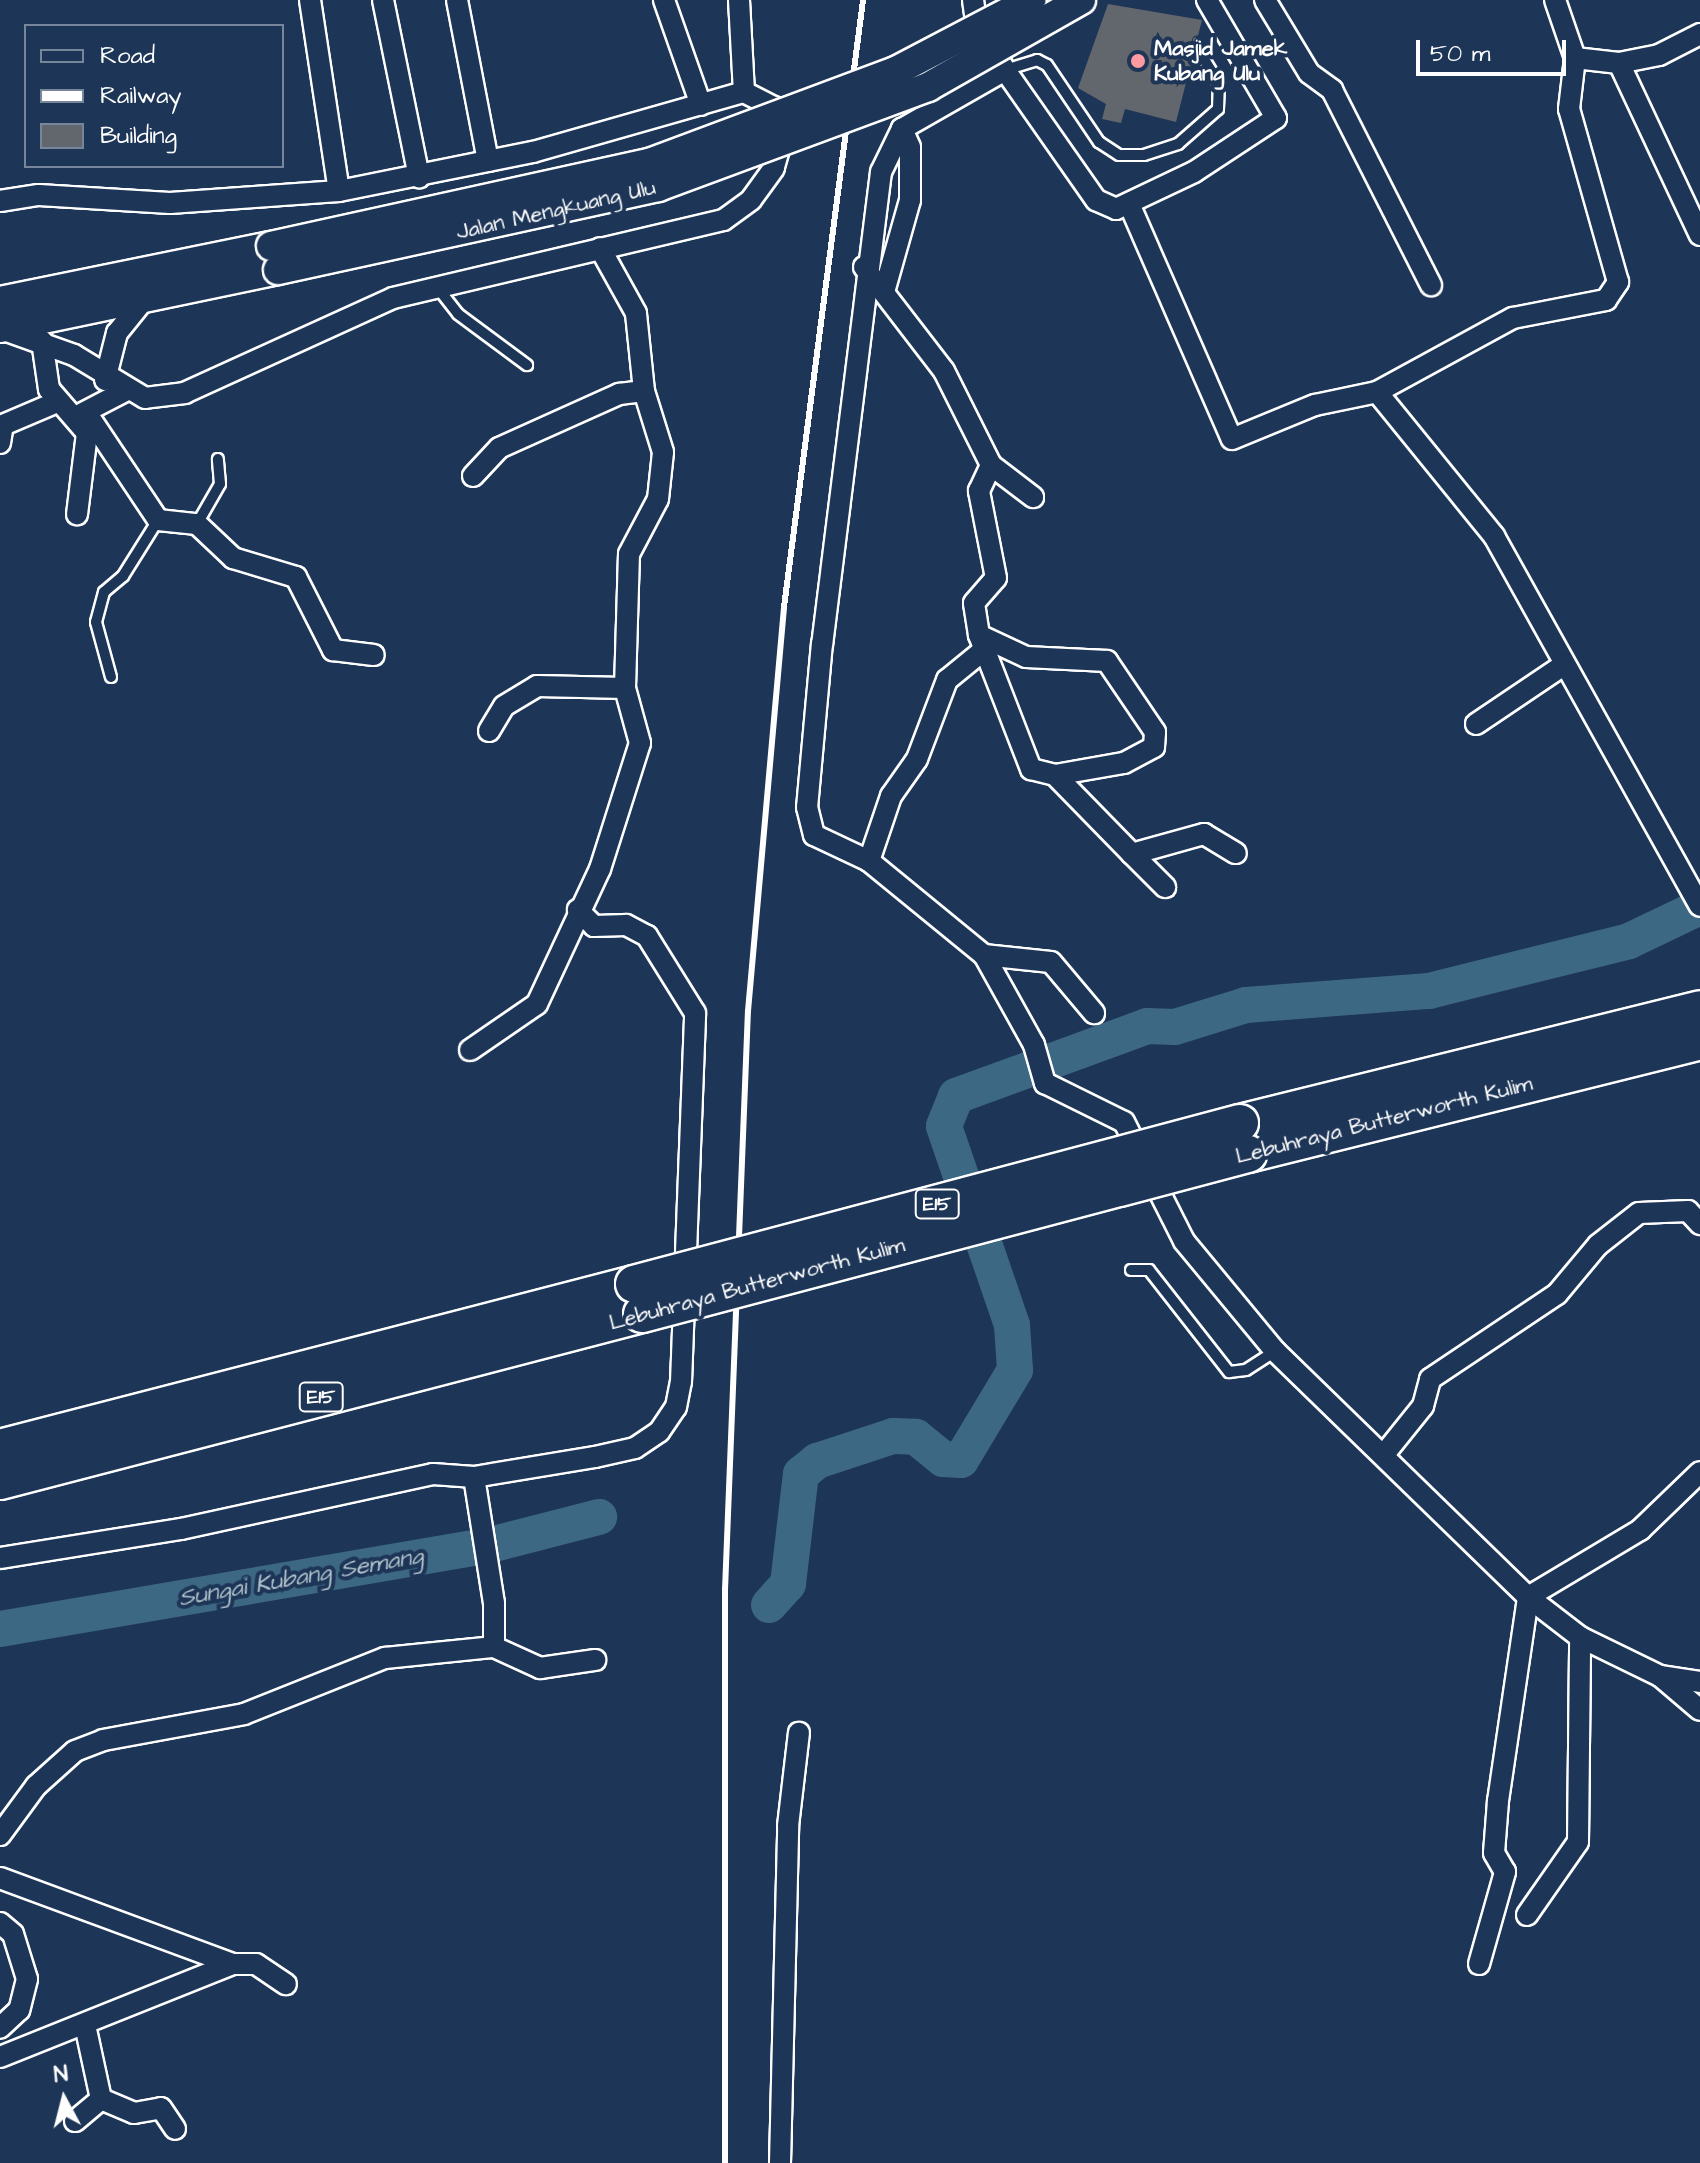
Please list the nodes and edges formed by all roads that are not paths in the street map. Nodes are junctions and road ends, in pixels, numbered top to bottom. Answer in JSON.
{"nodes":[{"id":1,"x":310,"y":0,"type":"edge"},
{"id":2,"x":383,"y":0,"type":"edge"},
{"id":3,"x":457,"y":0,"type":"edge"},
{"id":4,"x":664,"y":0,"type":"edge"},
{"id":5,"x":739,"y":0,"type":"edge"},
{"id":6,"x":973,"y":0,"type":"edge"},
{"id":7,"x":1031,"y":0,"type":"edge"},
{"id":8,"x":1081,"y":0,"type":"edge"},
{"id":9,"x":1207,"y":0,"type":"edge"},
{"id":10,"x":1265,"y":0,"type":"edge"},
{"id":11,"x":1555,"y":0,"type":"edge"},
{"id":12,"x":1700,"y":34,"type":"edge"},
{"id":13,"x":1575,"y":58,"type":"junction"},
{"id":14,"x":1206,"y":62,"type":"dead end"},
{"id":15,"x":1619,"y":63,"type":"junction"},
{"id":16,"x":1005,"y":70,"type":"junction"},
{"id":17,"x":744,"y":92,"type":"junction"},
{"id":18,"x":701,"y":105,"type":"junction"},
{"id":19,"x":902,"y":129,"type":"junction"},
{"id":20,"x":488,"y":161,"type":"junction"},
{"id":21,"x":419,"y":177,"type":"junction"},
{"id":22,"x":339,"y":191,"type":"junction"},
{"id":23,"x":0,"y":201,"type":"edge"},
{"id":24,"x":1130,"y":206,"type":"junction"},
{"id":25,"x":1700,"y":235,"type":"edge"},
{"id":26,"x":600,"y":248,"type":"junction"},
{"id":27,"x":274,"y":258,"type":"junction"},
{"id":28,"x":864,"y":267,"type":"junction"},
{"id":29,"x":1431,"y":285,"type":"dead end"},
{"id":30,"x":436,"y":286,"type":"junction"},
{"id":31,"x":884,"y":292,"type":"junction"},
{"id":32,"x":146,"y":297,"type":"junction"},
{"id":33,"x":0,"y":301,"type":"edge"},
{"id":34,"x":0,"y":328,"type":"edge"},
{"id":35,"x":42,"y":341,"type":"junction"},
{"id":36,"x":527,"y":365,"type":"dead end"},
{"id":37,"x":105,"y":380,"type":"junction"},
{"id":38,"x":125,"y":391,"type":"junction"},
{"id":39,"x":644,"y":391,"type":"junction"},
{"id":40,"x":1377,"y":392,"type":"junction"},
{"id":41,"x":57,"y":402,"type":"junction"},
{"id":42,"x":82,"y":415,"type":"junction"},
{"id":43,"x":1,"y":432,"type":"edge"},
{"id":44,"x":218,"y":459,"type":"dead end"},
{"id":45,"x":991,"y":465,"type":"junction"},
{"id":46,"x":473,"y":476,"type":"dead end"},
{"id":47,"x":1033,"y":497,"type":"dead end"},
{"id":48,"x":77,"y":514,"type":"dead end"},
{"id":49,"x":158,"y":520,"type":"junction"},
{"id":50,"x":197,"y":524,"type":"junction"},
{"id":51,"x":982,"y":642,"type":"junction"},
{"id":52,"x":374,"y":655,"type":"dead end"},
{"id":53,"x":1565,"y":664,"type":"junction"},
{"id":54,"x":111,"y":677,"type":"dead end"},
{"id":55,"x":625,"y":688,"type":"junction"},
{"id":56,"x":1476,"y":724,"type":"dead end"},
{"id":57,"x":489,"y":731,"type":"dead end"},
{"id":58,"x":1055,"y":775,"type":"junction"},
{"id":59,"x":1236,"y":853,"type":"dead end"},
{"id":60,"x":1132,"y":854,"type":"junction"},
{"id":61,"x":869,"y":861,"type":"junction"},
{"id":62,"x":1165,"y":887,"type":"dead end"},
{"id":63,"x":1695,"y":897,"type":"edge"},
{"id":64,"x":578,"y":910,"type":"junction"},
{"id":65,"x":984,"y":955,"type":"junction"},
{"id":66,"x":1700,"y":1009,"type":"edge"},
{"id":67,"x":1094,"y":1013,"type":"dead end"},
{"id":68,"x":1700,"y":1041,"type":"edge"},
{"id":69,"x":470,"y":1050,"type":"dead end"},
{"id":70,"x":1244,"y":1138,"type":"junction"},
{"id":71,"x":1700,"y":1224,"type":"edge"},
{"id":72,"x":1131,"y":1270,"type":"dead end"},
{"id":73,"x":638,"y":1299,"type":"junction"},
{"id":74,"x":1275,"y":1351,"type":"junction"},
{"id":75,"x":0,"y":1448,"type":"edge"},
{"id":76,"x":1386,"y":1452,"type":"junction"},
{"id":77,"x":1700,"y":1472,"type":"edge"},
{"id":78,"x":474,"y":1477,"type":"junction"},
{"id":79,"x":0,"y":1481,"type":"edge"},
{"id":80,"x":0,"y":1558,"type":"edge"},
{"id":81,"x":1528,"y":1597,"type":"junction"},
{"id":82,"x":1580,"y":1637,"type":"junction"},
{"id":83,"x":494,"y":1647,"type":"junction"},
{"id":84,"x":595,"y":1660,"type":"dead end"},
{"id":85,"x":1660,"y":1676,"type":"junction"},
{"id":86,"x":1700,"y":1682,"type":"edge"},
{"id":87,"x":1700,"y":1710,"type":"edge"},
{"id":88,"x":799,"y":1733,"type":"dead end"},
{"id":89,"x":0,"y":1835,"type":"edge"},
{"id":90,"x":0,"y":1878,"type":"edge"},
{"id":91,"x":1527,"y":1915,"type":"dead end"},
{"id":92,"x":0,"y":1923,"type":"edge"},
{"id":93,"x":232,"y":1964,"type":"junction"},
{"id":94,"x":1479,"y":1964,"type":"dead end"},
{"id":95,"x":286,"y":1984,"type":"dead end"},
{"id":96,"x":85,"y":2025,"type":"junction"},
{"id":97,"x":0,"y":2028,"type":"edge"},
{"id":98,"x":0,"y":2057,"type":"edge"},
{"id":99,"x":101,"y":2099,"type":"junction"},
{"id":100,"x":75,"y":2121,"type":"dead end"},
{"id":101,"x":175,"y":2129,"type":"dead end"},
{"id":102,"x":780,"y":2163,"type":"edge"}],
"edges":[{"from":1,"to":22,"type":"street"},
{"from":2,"to":21,"type":"street"},
{"from":3,"to":20,"type":"street"},
{"from":4,"to":18,"type":"street"},
{"from":5,"to":17,"type":"street"},
{"from":6,"to":16,"type":"street"},
{"from":7,"to":27,"type":"main road","name":"Jalan Mengkuang Ulu","bridge":true},
{"from":8,"to":27,"type":"main road","name":"Jalan Mengkuang Ulu","bridge":true},
{"from":9,"to":24,"type":"street"},
{"from":10,"to":29,"type":"street"},
{"from":11,"to":13,"type":"street"},
{"from":12,"to":15,"type":"street"},
{"from":13,"to":15,"type":"street"},
{"from":13,"to":40,"type":"street"},
{"from":14,"to":16,"type":"lane"},
{"from":15,"to":25,"type":"street"},
{"from":16,"to":19,"type":"street"},
{"from":16,"to":24,"type":"street"},
{"from":17,"to":18,"type":"street"},
{"from":17,"to":26,"type":"street"},
{"from":18,"to":20,"type":"street"},
{"from":19,"to":28,"type":"street"},
{"from":19,"to":31,"type":"street"},
{"from":20,"to":21,"type":"street"},
{"from":21,"to":22,"type":"street"},
{"from":22,"to":23,"type":"street"},
{"from":24,"to":40,"type":"street"},
{"from":26,"to":30,"type":"street"},
{"from":26,"to":39,"type":"street"},
{"from":27,"to":32,"type":"main road","name":"Jalan Mengkuang Ulu"},
{"from":27,"to":33,"type":"main road","name":"Jalan Mengkuang Ulu"},
{"from":28,"to":31,"type":"street"},
{"from":28,"to":61,"type":"street"},
{"from":30,"to":36,"type":"lane"},
{"from":30,"to":38,"type":"street"},
{"from":31,"to":45,"type":"street"},
{"from":32,"to":34,"type":"main road","name":"Jalan Mengkuang Ulu"},
{"from":32,"to":37,"type":"street"},
{"from":34,"to":35,"type":"street"},
{"from":35,"to":37,"type":"street"},
{"from":35,"to":41,"type":"street"},
{"from":37,"to":38,"type":"street"},
{"from":38,"to":42,"type":"street"},
{"from":39,"to":46,"type":"street"},
{"from":39,"to":55,"type":"street"},
{"from":40,"to":53,"type":"street"},
{"from":41,"to":42,"type":"street"},
{"from":41,"to":43,"type":"street"},
{"from":42,"to":48,"type":"street"},
{"from":42,"to":49,"type":"street"},
{"from":44,"to":50,"type":"lane"},
{"from":45,"to":47,"type":"street"},
{"from":45,"to":51,"type":"street"},
{"from":49,"to":50,"type":"street"},
{"from":49,"to":54,"type":"lane"},
{"from":50,"to":52,"type":"street"},
{"from":51,"to":58,"type":"street"},
{"from":51,"to":58,"type":"street"},
{"from":51,"to":61,"type":"street"},
{"from":53,"to":56,"type":"street"},
{"from":53,"to":63,"type":"street"},
{"from":55,"to":57,"type":"street"},
{"from":55,"to":64,"type":"street"},
{"from":58,"to":60,"type":"street"},
{"from":59,"to":60,"type":"street"},
{"from":60,"to":62,"type":"street"},
{"from":61,"to":65,"type":"street"},
{"from":64,"to":69,"type":"street"},
{"from":64,"to":78,"type":"street"},
{"from":65,"to":67,"type":"street"},
{"from":65,"to":74,"type":"street"},
{"from":66,"to":70,"type":"highway","name":"Lebuhraya Butterworth Kulim","number":"E15"},
{"from":68,"to":70,"type":"highway","name":"Lebuhraya Butterworth Kulim","number":"E15"},
{"from":70,"to":73,"type":"highway","name":"Lebuhraya Butterworth Kulim","number":"E15","bridge":true},
{"from":71,"to":76,"type":"street"},
{"from":72,"to":74,"type":"lane"},
{"from":73,"to":75,"type":"highway","name":"Lebuhraya Butterworth Kulim","number":"E15"},
{"from":73,"to":79,"type":"highway","name":"Lebuhraya Butterworth Kulim","number":"E15"},
{"from":74,"to":76,"type":"street"},
{"from":76,"to":81,"type":"street"},
{"from":77,"to":81,"type":"street"},
{"from":78,"to":80,"type":"street"},
{"from":78,"to":83,"type":"street"},
{"from":81,"to":82,"type":"street"},
{"from":81,"to":94,"type":"street"},
{"from":82,"to":85,"type":"street"},
{"from":82,"to":91,"type":"street"},
{"from":83,"to":84,"type":"street"},
{"from":83,"to":89,"type":"street"},
{"from":85,"to":86,"type":"street"},
{"from":85,"to":87,"type":"street"},
{"from":88,"to":102,"type":"street"},
{"from":90,"to":93,"type":"street"},
{"from":92,"to":97,"type":"street"},
{"from":93,"to":95,"type":"street"},
{"from":93,"to":96,"type":"street"},
{"from":96,"to":98,"type":"street"},
{"from":96,"to":99,"type":"street"},
{"from":99,"to":100,"type":"street"},
{"from":99,"to":101,"type":"street"}]}
